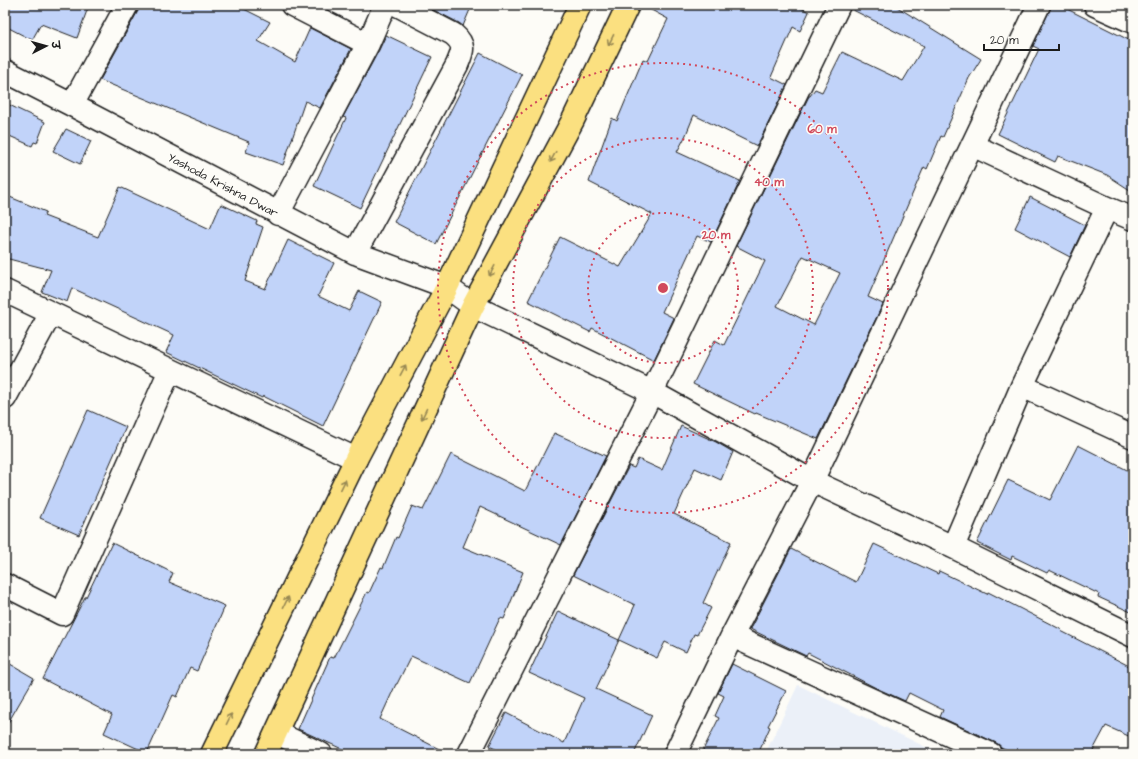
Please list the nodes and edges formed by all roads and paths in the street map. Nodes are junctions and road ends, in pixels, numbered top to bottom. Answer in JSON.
{"nodes":[{"id":1,"x":127,"y":5,"type":"edge"},
{"id":2,"x":292,"y":5,"type":"edge"},
{"id":3,"x":385,"y":5,"type":"edge"},
{"id":4,"x":397,"y":5,"type":"edge"},
{"id":5,"x":580,"y":5,"type":"edge"},
{"id":6,"x":628,"y":5,"type":"edge"},
{"id":7,"x":839,"y":5,"type":"edge"},
{"id":8,"x":1039,"y":5,"type":"edge"},
{"id":9,"x":1095,"y":5,"type":"edge"},
{"id":10,"x":1133,"y":22,"type":"edge"},
{"id":11,"x":368,"y":44,"type":"junction"},
{"id":12,"x":5,"y":71,"type":"edge"},
{"id":13,"x":72,"y":105,"type":"junction"},
{"id":14,"x":972,"y":145,"type":"junction"},
{"id":15,"x":1107,"y":208,"type":"junction"},
{"id":16,"x":278,"y":214,"type":"junction"},
{"id":17,"x":1133,"y":218,"type":"edge"},
{"id":18,"x":355,"y":253,"type":"junction"},
{"id":19,"x":447,"y":287,"type":"junction"},
{"id":20,"x":5,"y":291,"type":"edge"},
{"id":21,"x":473,"y":306,"type":"junction"},
{"id":22,"x":51,"y":313,"type":"junction"},
{"id":23,"x":170,"y":370,"type":"junction"},
{"id":24,"x":1022,"y":386,"type":"junction"},
{"id":25,"x":652,"y":392,"type":"junction"},
{"id":26,"x":5,"y":398,"type":"edge"},
{"id":27,"x":1133,"y":437,"type":"edge"},
{"id":28,"x":356,"y":460,"type":"junction"},
{"id":29,"x":812,"y":481,"type":"junction"},
{"id":30,"x":953,"y":547,"type":"junction"},
{"id":31,"x":5,"y":585,"type":"edge"},
{"id":32,"x":732,"y":636,"type":"junction"},
{"id":33,"x":1133,"y":636,"type":"edge"},
{"id":34,"x":277,"y":733,"type":"junction"},
{"id":35,"x":212,"y":754,"type":"edge"},
{"id":36,"x":266,"y":754,"type":"edge"},
{"id":37,"x":320,"y":754,"type":"edge"},
{"id":38,"x":468,"y":754,"type":"edge"},
{"id":39,"x":675,"y":754,"type":"edge"},
{"id":40,"x":991,"y":754,"type":"edge"}],
"edges":[{"from":1,"to":13,"type":"street"},
{"from":2,"to":11,"type":"street"},
{"from":3,"to":11,"type":"street"},
{"from":4,"to":18,"type":"street"},
{"from":5,"to":19,"type":"main road"},
{"from":6,"to":21,"type":"main road","one_way":true},
{"from":7,"to":25,"type":"street"},
{"from":8,"to":14,"type":"street"},
{"from":9,"to":10,"type":"street"},
{"from":11,"to":16,"type":"street"},
{"from":12,"to":13,"type":"street","name":"Yashoda Krishna Dwar"},
{"from":13,"to":16,"type":"street","name":"Yashoda Krishna Dwar"},
{"from":14,"to":15,"type":"street"},
{"from":14,"to":29,"type":"street"},
{"from":15,"to":17,"type":"street"},
{"from":15,"to":24,"type":"street"},
{"from":16,"to":18,"type":"street","name":"Yashoda Krishna Dwar"},
{"from":18,"to":19,"type":"street","name":"Yashoda Krishna Dwar"},
{"from":19,"to":21,"type":"street","name":"Yashoda Krishna Dwar"},
{"from":28,"to":19,"type":"main road","one_way":true},
{"from":20,"to":22,"type":"street"},
{"from":21,"to":25,"type":"street","name":"Yashoda Krishna Dwar"},
{"from":21,"to":34,"type":"main road","one_way":true},
{"from":22,"to":23,"type":"street"},
{"from":22,"to":26,"type":"street"},
{"from":23,"to":28,"type":"street"},
{"from":23,"to":31,"type":"street"},
{"from":24,"to":27,"type":"street"},
{"from":24,"to":30,"type":"street"},
{"from":25,"to":29,"type":"street","name":"Yashoda Krishna Dwar"},
{"from":25,"to":38,"type":"street"},
{"from":35,"to":28,"type":"main road","one_way":true},
{"from":29,"to":30,"type":"street","name":"Yashoda Krishna Dwar"},
{"from":29,"to":32,"type":"street"},
{"from":30,"to":33,"type":"street","name":"Yashoda Krishna Dwar"},
{"from":32,"to":39,"type":"street"},
{"from":32,"to":40,"type":"street"},
{"from":34,"to":36,"type":"main road"},
{"from":34,"to":37,"type":"street"}]}
